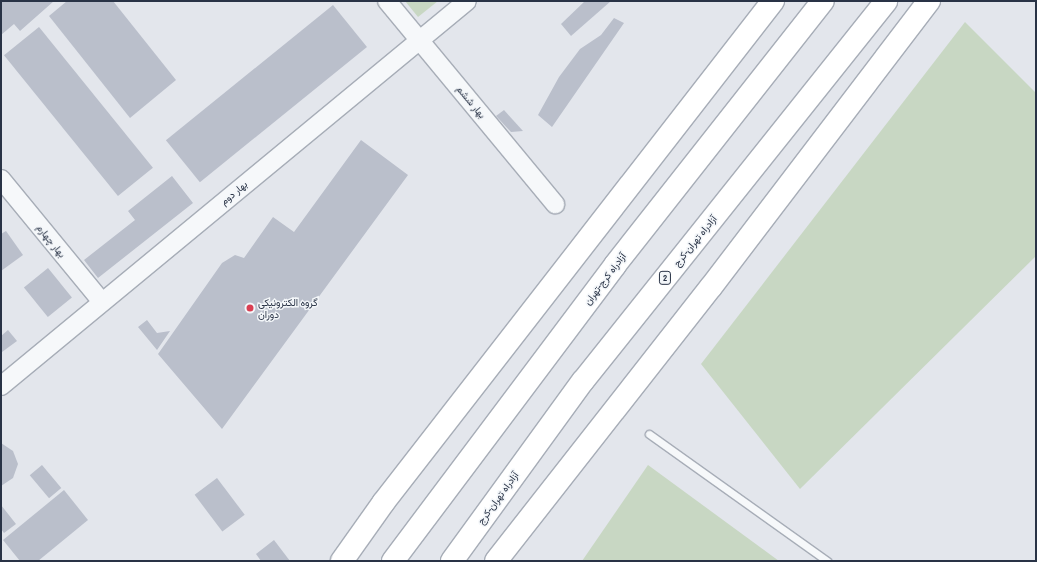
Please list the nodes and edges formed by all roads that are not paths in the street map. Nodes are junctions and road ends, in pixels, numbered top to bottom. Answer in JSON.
{"nodes":[{"id":1,"x":387,"y":1,"type":"edge"},
{"id":2,"x":467,"y":1,"type":"edge"},
{"id":3,"x":773,"y":1,"type":"edge"},
{"id":4,"x":823,"y":1,"type":"edge"},
{"id":5,"x":886,"y":1,"type":"edge"},
{"id":6,"x":929,"y":1,"type":"edge"},
{"id":7,"x":420,"y":40,"type":"junction"},
{"id":8,"x":1,"y":179,"type":"edge"},
{"id":9,"x":555,"y":204,"type":"dead end"},
{"id":10,"x":102,"y":302,"type":"junction"},
{"id":11,"x":1,"y":386,"type":"edge"},
{"id":12,"x":649,"y":434,"type":"dead end"},
{"id":13,"x":342,"y":561,"type":"edge"},
{"id":14,"x":393,"y":561,"type":"edge"},
{"id":15,"x":452,"y":561,"type":"edge"},
{"id":16,"x":496,"y":561,"type":"edge"},
{"id":17,"x":827,"y":561,"type":"edge"}],
"edges":[{"from":1,"to":7,"type":"street","name":"بهار ششم"},
{"from":2,"to":7,"type":"street","name":"بهار دوم"},
{"from":3,"to":13,"type":"highway"},
{"from":4,"to":14,"type":"highway","name":"آزادراه کرج-تهران"},
{"from":5,"to":15,"type":"highway","name":"آزادراه تهران-کرج","number":"2"},
{"from":6,"to":16,"type":"highway"},
{"from":7,"to":9,"type":"street","name":"بهار ششم"},
{"from":7,"to":10,"type":"street","name":"بهار دوم"},
{"from":8,"to":10,"type":"street","name":"بهار چهارم"},
{"from":10,"to":11,"type":"street","name":"بهار دوم"},
{"from":12,"to":17,"type":"lane"}]}
